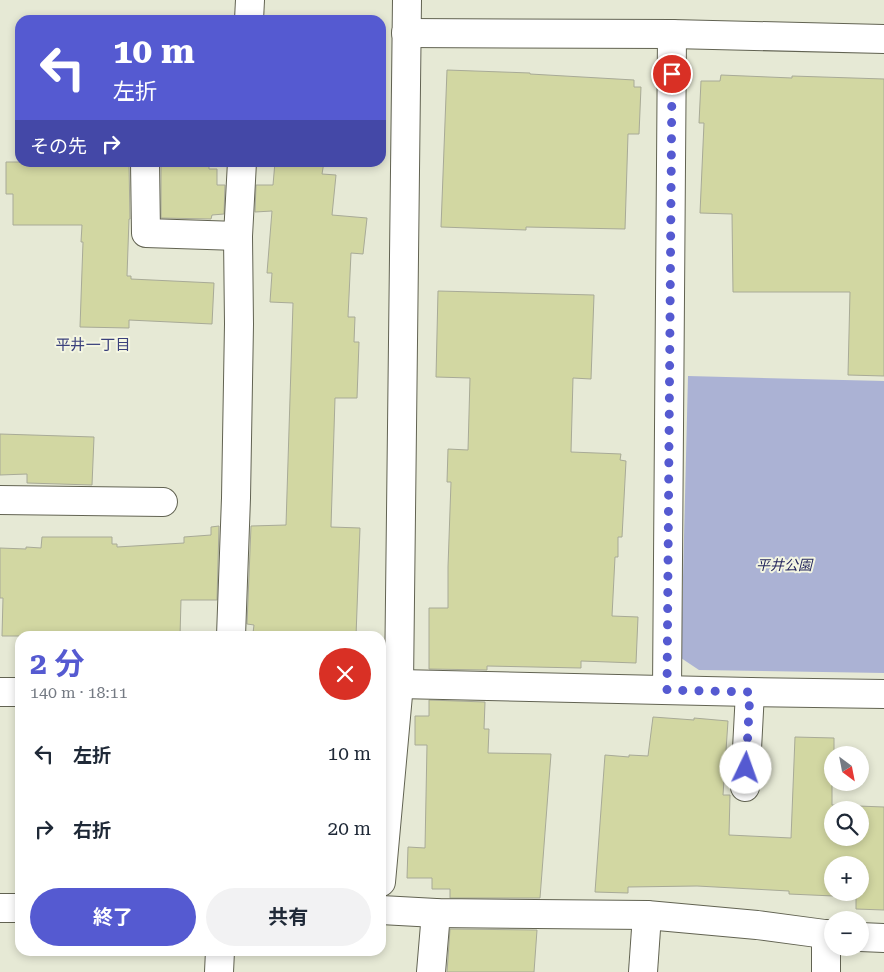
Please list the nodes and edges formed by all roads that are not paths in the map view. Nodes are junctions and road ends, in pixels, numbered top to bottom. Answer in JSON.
{"nodes":[{"id":1,"x":250,"y":0,"type":"edge"},
{"id":2,"x":407,"y":0,"type":"edge"},
{"id":3,"x":249,"y":15,"type":"edge"},
{"id":4,"x":406,"y":33,"type":"junction"},
{"id":5,"x":672,"y":34,"type":"junction"},
{"id":6,"x":884,"y":39,"type":"edge"},
{"id":7,"x":145,"y":167,"type":"edge"},
{"id":8,"x":242,"y":167,"type":"edge"},
{"id":9,"x":238,"y":236,"type":"junction"},
{"id":10,"x":0,"y":500,"type":"edge"},
{"id":11,"x":163,"y":502,"type":"dead end"},
{"id":12,"x":231,"y":631,"type":"edge"},
{"id":13,"x":390,"y":687,"type":"edge"},
{"id":14,"x":667,"y":690,"type":"junction"},
{"id":15,"x":0,"y":692,"type":"edge"},
{"id":16,"x":15,"y":692,"type":"edge"},
{"id":17,"x":750,"y":692,"type":"junction"},
{"id":18,"x":884,"y":694,"type":"edge"},
{"id":19,"x":386,"y":774,"type":"edge"},
{"id":20,"x":744,"y":787,"type":"dead end"},
{"id":21,"x":0,"y":908,"type":"edge"},
{"id":22,"x":15,"y":908,"type":"edge"},
{"id":23,"x":386,"y":910,"type":"edge"},
{"id":24,"x":436,"y":912,"type":"junction"},
{"id":25,"x":647,"y":915,"type":"junction"},
{"id":26,"x":824,"y":933,"type":"edge"},
{"id":27,"x":869,"y":937,"type":"edge"},
{"id":28,"x":884,"y":938,"type":"edge"},
{"id":29,"x":220,"y":956,"type":"edge"},
{"id":30,"x":827,"y":956,"type":"edge"},
{"id":31,"x":219,"y":972,"type":"edge"},
{"id":32,"x":431,"y":972,"type":"edge"},
{"id":33,"x":643,"y":972,"type":"edge"},
{"id":34,"x":826,"y":972,"type":"edge"}],
"edges":[{"from":1,"to":3,"type":"street"},
{"from":2,"to":4,"type":"street"},
{"from":4,"to":5,"type":"street"},
{"from":4,"to":13,"type":"street"},
{"from":5,"to":6,"type":"street"},
{"from":5,"to":14,"type":"street"},
{"from":7,"to":9,"type":"street"},
{"from":8,"to":9,"type":"street"},
{"from":9,"to":12,"type":"street"},
{"from":10,"to":11,"type":"street"},
{"from":13,"to":14,"type":"street"},
{"from":13,"to":19,"type":"street"},
{"from":14,"to":17,"type":"street"},
{"from":15,"to":16,"type":"street"},
{"from":17,"to":18,"type":"street"},
{"from":17,"to":20,"type":"street"},
{"from":21,"to":22,"type":"street"},
{"from":23,"to":24,"type":"street"},
{"from":24,"to":25,"type":"street"},
{"from":24,"to":32,"type":"street"},
{"from":25,"to":26,"type":"street"},
{"from":25,"to":33,"type":"street"},
{"from":27,"to":28,"type":"street"},
{"from":29,"to":31,"type":"street"},
{"from":30,"to":34,"type":"street"}]}
